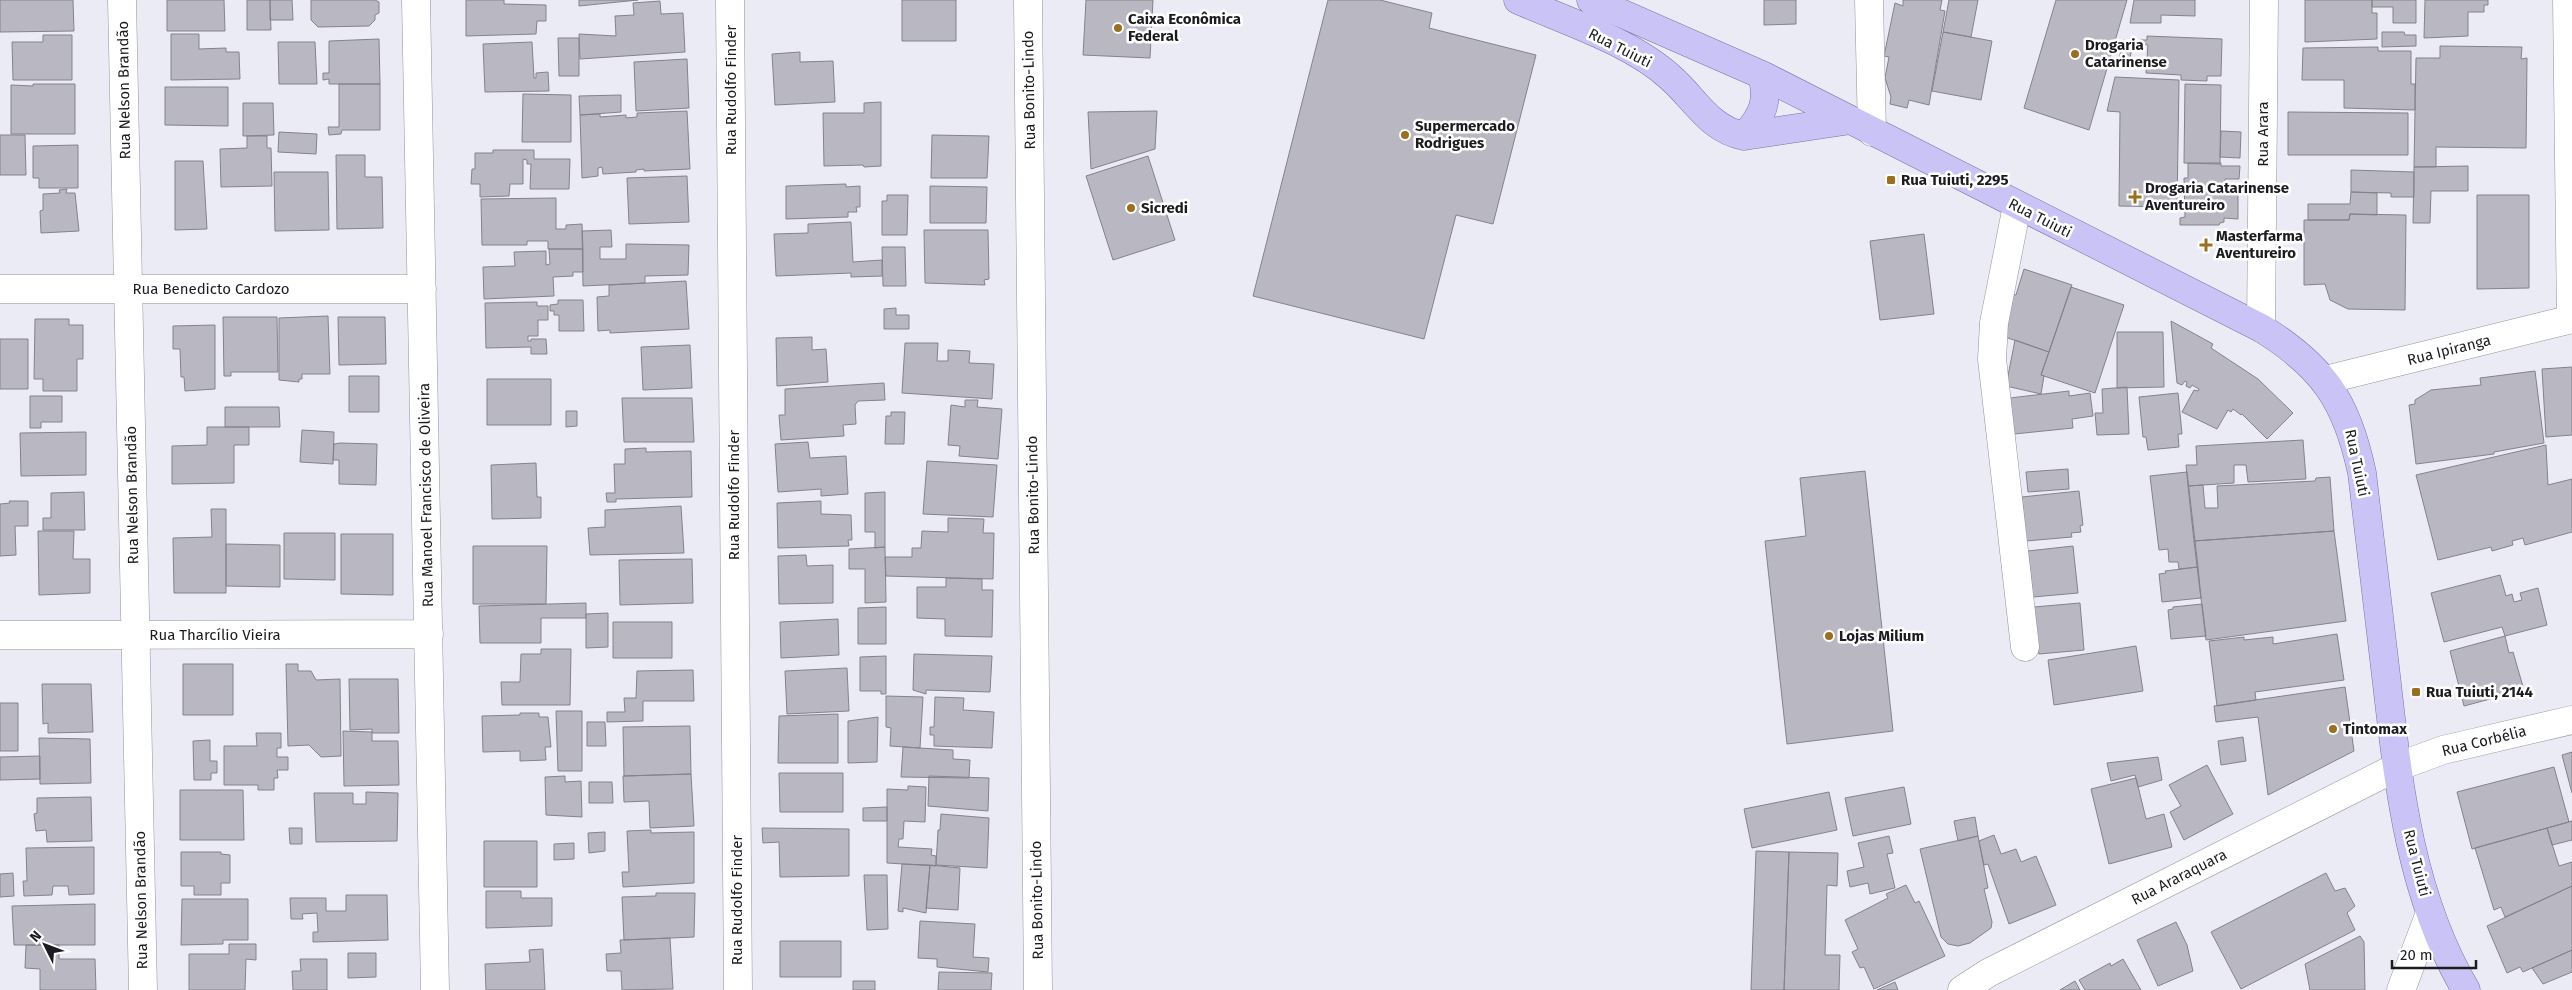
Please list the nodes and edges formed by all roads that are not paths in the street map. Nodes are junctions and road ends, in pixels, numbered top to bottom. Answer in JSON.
{"nodes":[{"id":1,"x":122,"y":0,"type":"edge"},
{"id":2,"x":416,"y":0,"type":"edge"},
{"id":3,"x":730,"y":0,"type":"edge"},
{"id":4,"x":1028,"y":0,"type":"edge"},
{"id":5,"x":1518,"y":0,"type":"edge"},
{"id":6,"x":1591,"y":0,"type":"edge"},
{"id":7,"x":1869,"y":0,"type":"edge"},
{"id":8,"x":2264,"y":0,"type":"edge"},
{"id":9,"x":2567,"y":0,"type":"edge"},
{"id":10,"x":1762,"y":75,"type":"junction"},
{"id":11,"x":1862,"y":126,"type":"junction"},
{"id":12,"x":1744,"y":136,"type":"junction"},
{"id":13,"x":2017,"y":206,"type":"junction"},
{"id":14,"x":0,"y":289,"type":"edge"},
{"id":15,"x":128,"y":289,"type":"junction"},
{"id":16,"x":422,"y":289,"type":"junction"},
{"id":17,"x":2572,"y":319,"type":"edge"},
{"id":18,"x":2261,"y":328,"type":"junction"},
{"id":19,"x":2325,"y":380,"type":"junction"},
{"id":20,"x":429,"y":634,"type":"junction"},
{"id":21,"x":134,"y":635,"type":"junction"},
{"id":22,"x":0,"y":636,"type":"edge"},
{"id":23,"x":2025,"y":648,"type":"dead end"},
{"id":24,"x":2572,"y":720,"type":"edge"},
{"id":25,"x":2397,"y":767,"type":"junction"},
{"id":26,"x":2430,"y":913,"type":"junction"},
{"id":27,"x":143,"y":990,"type":"edge"},
{"id":28,"x":435,"y":990,"type":"edge"},
{"id":29,"x":738,"y":990,"type":"edge"},
{"id":30,"x":1038,"y":990,"type":"edge"},
{"id":31,"x":1962,"y":990,"type":"edge"},
{"id":32,"x":2401,"y":990,"type":"edge"},
{"id":33,"x":2466,"y":990,"type":"edge"}],
"edges":[{"from":1,"to":15,"type":"street","name":"Rua Nelson Brandão"},
{"from":2,"to":16,"type":"street","name":"Rua Manoel Francisco de Oliveira"},
{"from":3,"to":29,"type":"street","name":"Rua Rudolfo Finder"},
{"from":4,"to":30,"type":"street","name":"Rua Bonito-Lindo"},
{"from":5,"to":12,"type":"main road","name":"Rua Tuiuti"},
{"from":6,"to":10,"type":"main road","name":"Rua Tuiuti"},
{"from":7,"to":11,"type":"street"},
{"from":8,"to":18,"type":"street","name":"Rua Arara"},
{"from":9,"to":17,"type":"street"},
{"from":10,"to":11,"type":"main road","name":"Rua Tuiuti"},
{"from":10,"to":12,"type":"main road"},
{"from":11,"to":12,"type":"main road","name":"Rua Tuiuti"},
{"from":11,"to":13,"type":"main road","name":"Rua Tuiuti"},
{"from":13,"to":18,"type":"main road","name":"Rua Tuiuti"},
{"from":13,"to":23,"type":"street"},
{"from":14,"to":15,"type":"street","name":"Rua Benedicto Cardozo"},
{"from":15,"to":16,"type":"street","name":"Rua Benedicto Cardozo"},
{"from":15,"to":21,"type":"street","name":"Rua Nelson Brandão"},
{"from":16,"to":20,"type":"street","name":"Rua Manoel Francisco de Oliveira"},
{"from":17,"to":19,"type":"street","name":"Rua Ipiranga"},
{"from":18,"to":19,"type":"main road","name":"Rua Tuiuti"},
{"from":19,"to":25,"type":"main road","name":"Rua Tuiuti"},
{"from":20,"to":21,"type":"street","name":"Rua Tharcílio Vieira"},
{"from":20,"to":28,"type":"street","name":"Rua Manoel Francisco de Oliveira"},
{"from":21,"to":22,"type":"street","name":"Rua Tharcílio Vieira"},
{"from":21,"to":27,"type":"street","name":"Rua Nelson Brandão"},
{"from":24,"to":25,"type":"street","name":"Rua Corbélia"},
{"from":25,"to":26,"type":"main road","name":"Rua Tuiuti"},
{"from":25,"to":31,"type":"street","name":"Rua Araraquara"},
{"from":26,"to":32,"type":"street"},
{"from":26,"to":33,"type":"main road","name":"Rua Tuiuti"}]}
